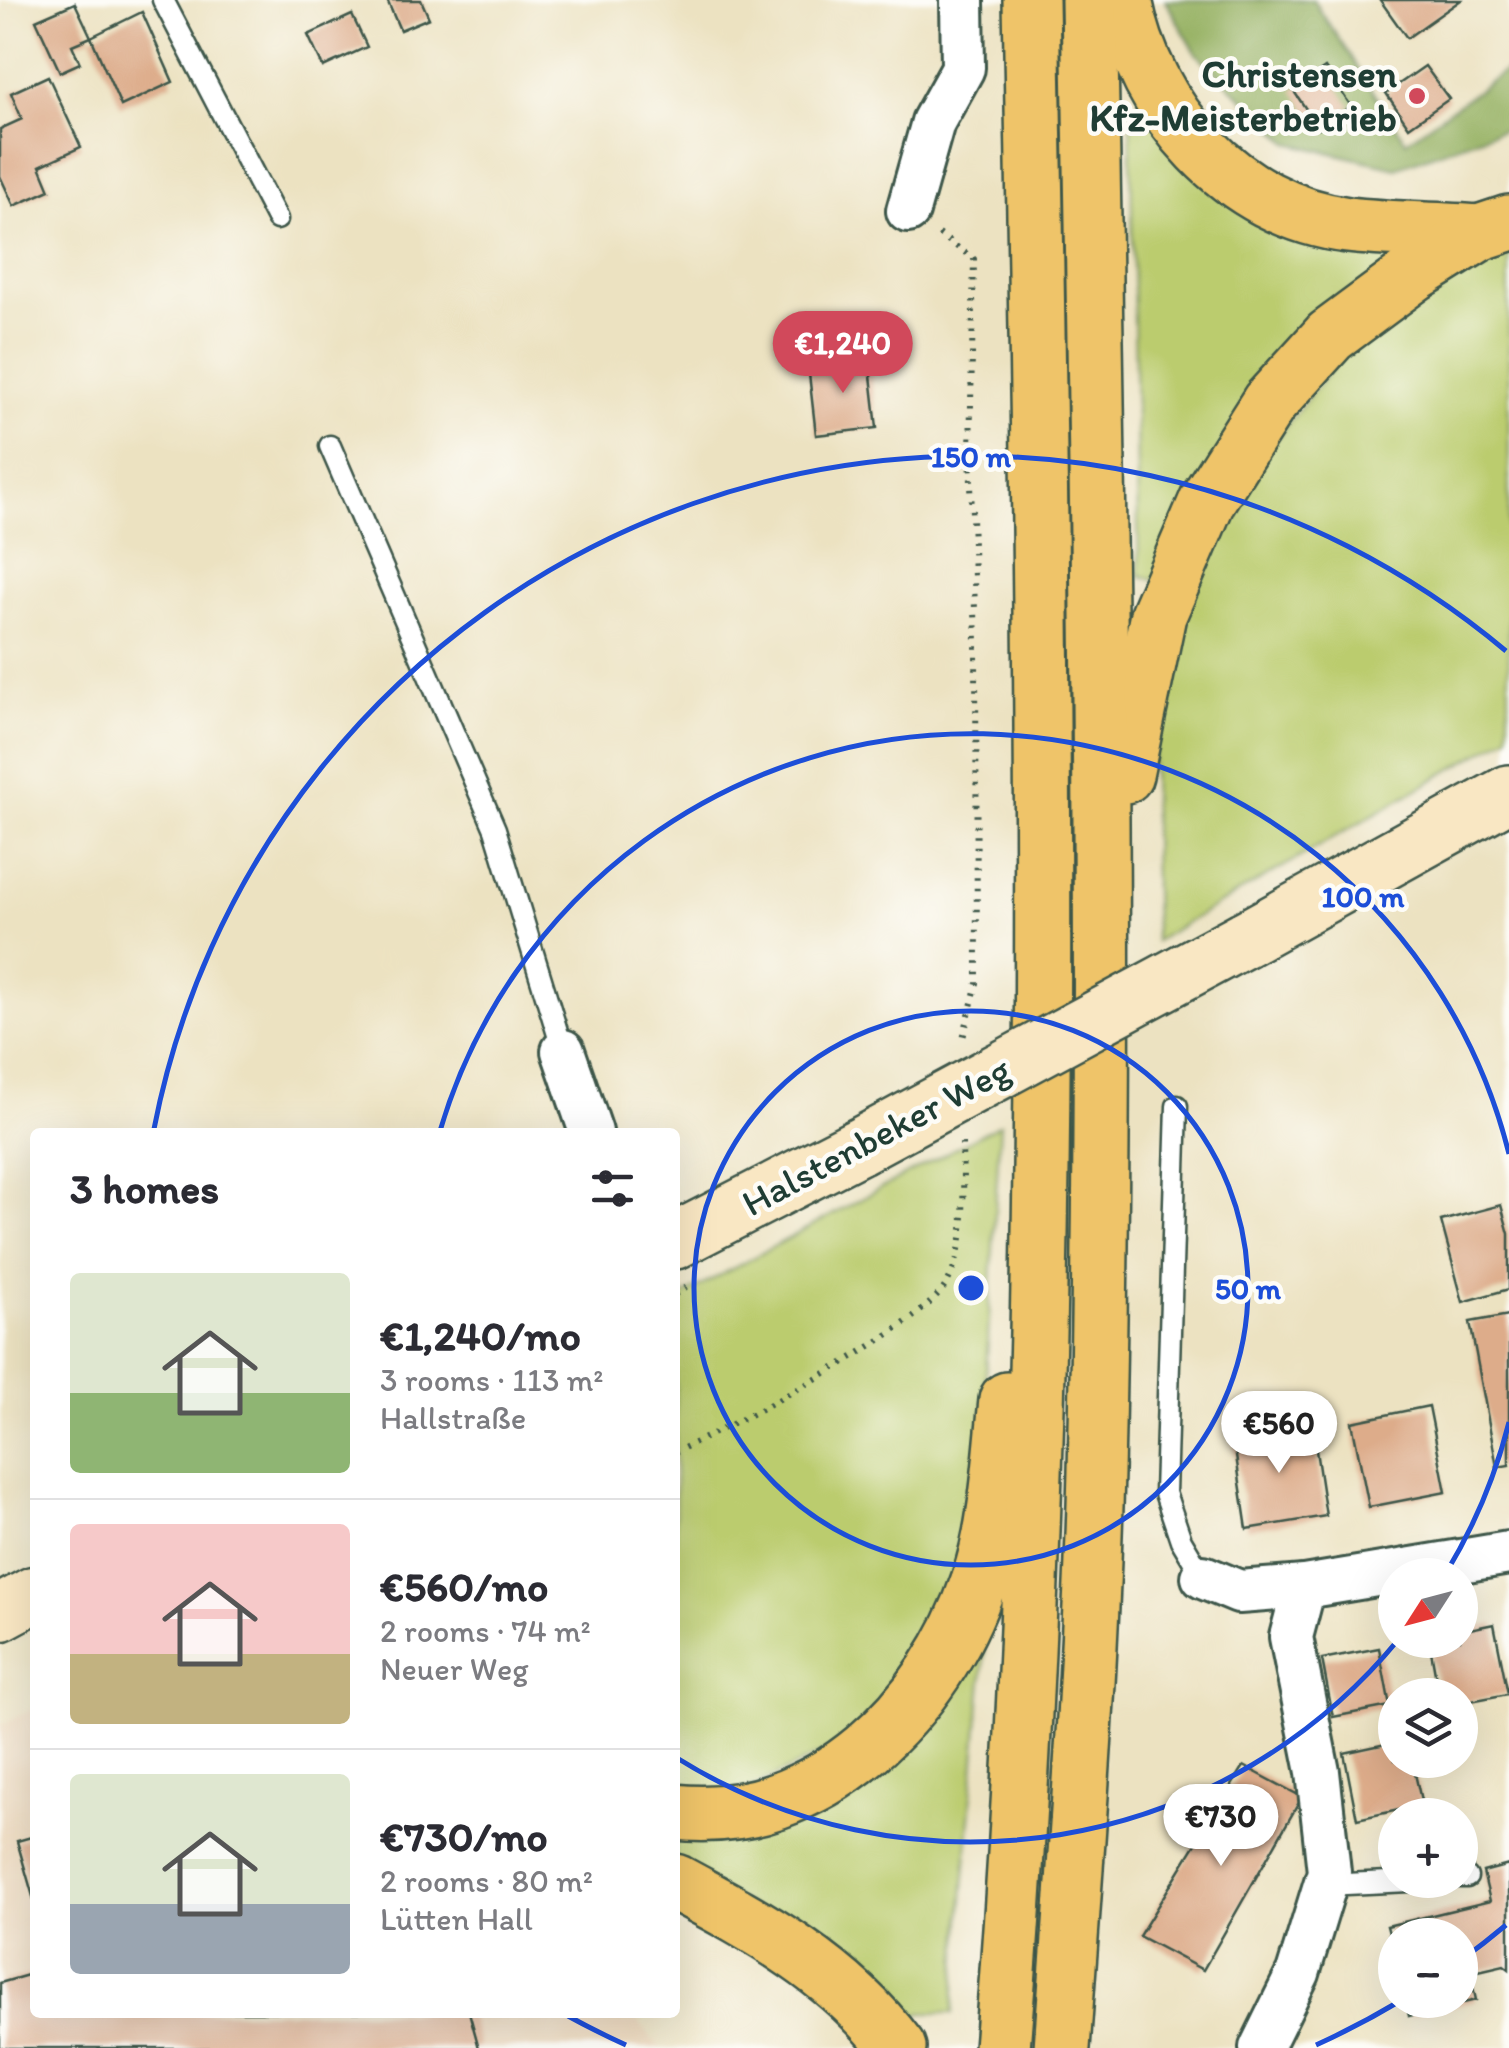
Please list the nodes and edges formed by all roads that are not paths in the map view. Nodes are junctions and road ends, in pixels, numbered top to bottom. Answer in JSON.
{"nodes":[{"id":1,"x":163,"y":0,"type":"edge"},
{"id":2,"x":962,"y":0,"type":"edge"},
{"id":3,"x":1031,"y":0,"type":"edge"},
{"id":4,"x":1089,"y":0,"type":"edge"},
{"id":5,"x":1124,"y":0,"type":"edge"},
{"id":6,"x":908,"y":211,"type":"road end"},
{"id":7,"x":277,"y":220,"type":"dead end"},
{"id":8,"x":1494,"y":228,"type":"edge"},
{"id":9,"x":330,"y":446,"type":"dead end"},
{"id":10,"x":1509,"y":793,"type":"edge"},
{"id":11,"x":1104,"y":878,"type":"junction"},
{"id":12,"x":563,"y":1051,"type":"joint"},
{"id":13,"x":1177,"y":1106,"type":"dead end"},
{"id":14,"x":590,"y":1128,"type":"edge"},
{"id":15,"x":1044,"y":1180,"type":"junction"},
{"id":16,"x":680,"y":1238,"type":"edge"},
{"id":17,"x":1509,"y":1552,"type":"edge"},
{"id":18,"x":1204,"y":1576,"type":"joint"},
{"id":19,"x":1304,"y":1586,"type":"junction"},
{"id":20,"x":30,"y":1597,"type":"edge"},
{"id":21,"x":0,"y":1614,"type":"edge"},
{"id":22,"x":680,"y":1812,"type":"edge"},
{"id":23,"x":1378,"y":1882,"type":"edge"},
{"id":24,"x":680,"y":1885,"type":"edge"},
{"id":25,"x":1325,"y":1885,"type":"junction"},
{"id":26,"x":898,"y":2048,"type":"edge"},
{"id":27,"x":1002,"y":2048,"type":"edge"},
{"id":28,"x":1062,"y":2048,"type":"edge"},
{"id":29,"x":1261,"y":2048,"type":"edge"}],
"edges":[{"from":1,"to":7,"type":"lane"},
{"from":2,"to":6,"type":"street"},
{"from":3,"to":15,"type":"highway"},
{"from":4,"to":11,"type":"highway"},
{"from":5,"to":8,"type":"highway"},
{"from":8,"to":11,"type":"highway"},
{"from":9,"to":12,"type":"lane"},
{"from":10,"to":16,"type":"main road","name":"Halstenbeker Weg","bridge":true},
{"from":11,"to":28,"type":"highway"},
{"from":12,"to":14,"type":"street"},
{"from":13,"to":18,"type":"lane"},
{"from":15,"to":22,"type":"highway"},
{"from":15,"to":27,"type":"highway"},
{"from":17,"to":19,"type":"street"},
{"from":18,"to":19,"type":"street"},
{"from":19,"to":25,"type":"street"},
{"from":20,"to":21,"type":"main road"},
{"from":23,"to":25,"type":"lane"},
{"from":24,"to":26,"type":"highway"},
{"from":25,"to":29,"type":"street"}]}
